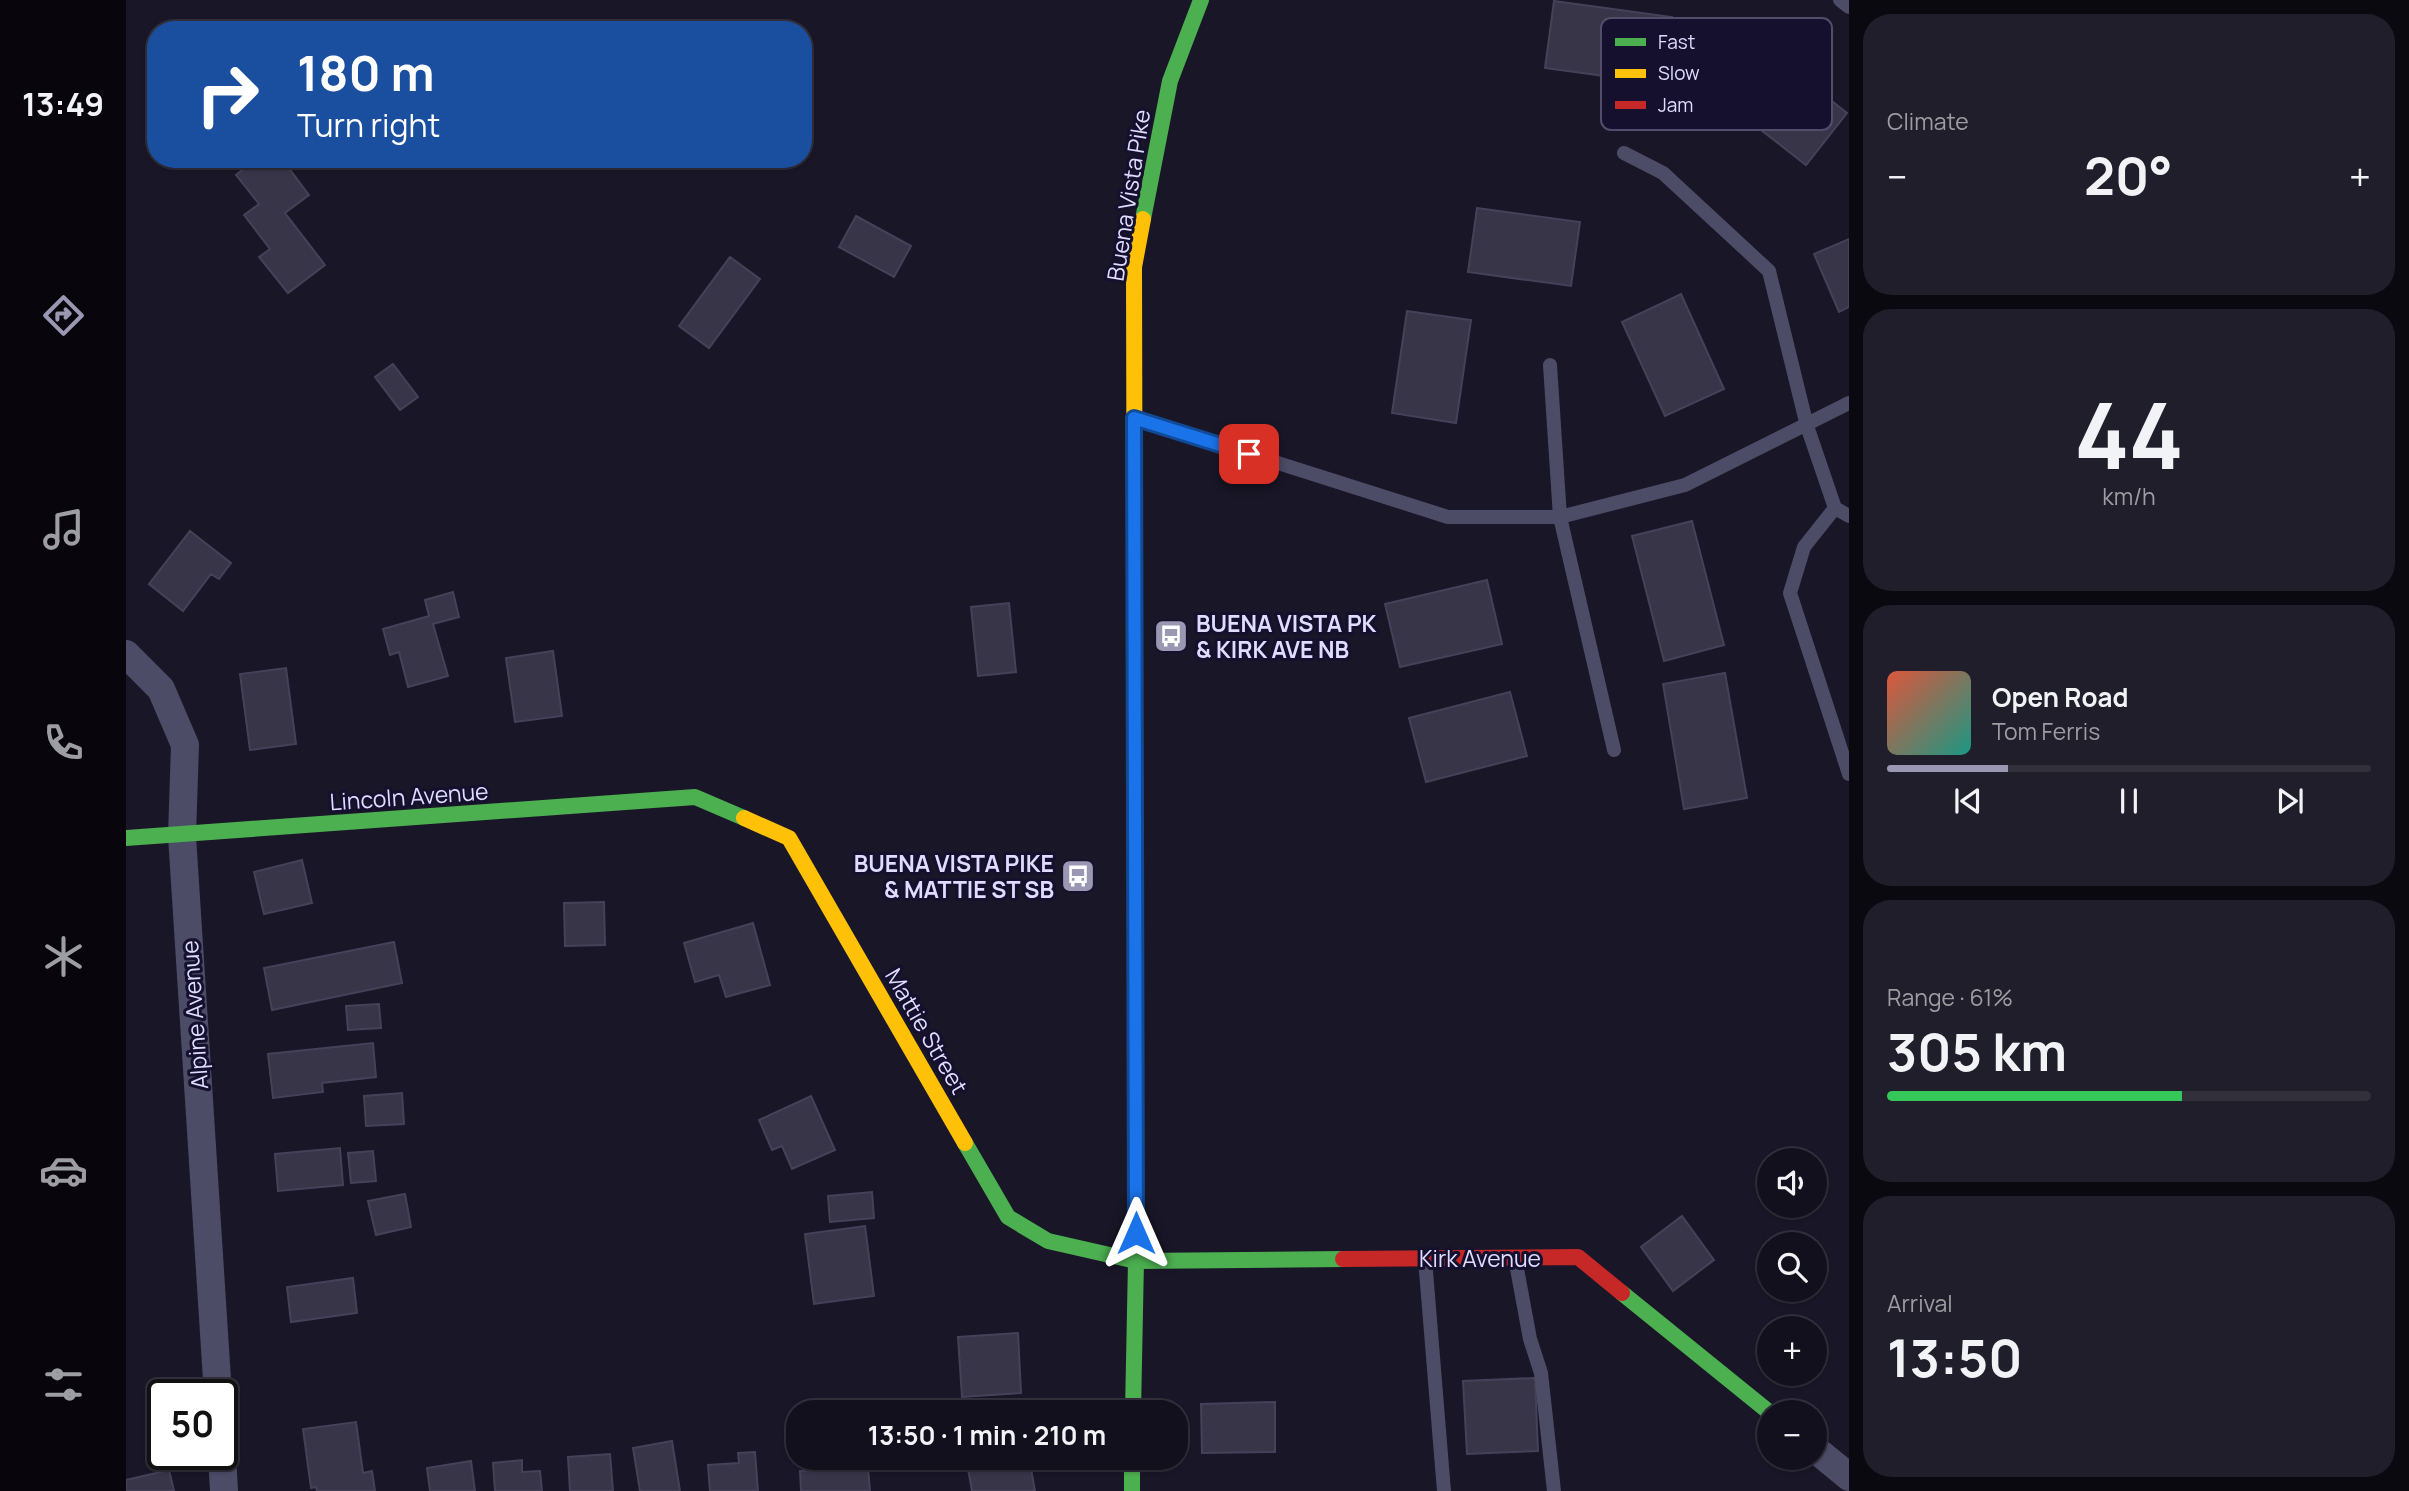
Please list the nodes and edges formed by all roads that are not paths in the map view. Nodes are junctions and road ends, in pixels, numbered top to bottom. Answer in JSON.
{"nodes":[{"id":1,"x":1201,"y":0,"type":"edge"},
{"id":2,"x":1840,"y":0,"type":"edge"},
{"id":3,"x":1849,"y":7,"type":"edge"},
{"id":4,"x":1624,"y":153,"type":"dead end"},
{"id":5,"x":1549,"y":365,"type":"dead end"},
{"id":6,"x":1849,"y":403,"type":"edge"},
{"id":7,"x":1134,"y":418,"type":"junction"},
{"id":8,"x":1807,"y":426,"type":"junction"},
{"id":9,"x":1835,"y":508,"type":"junction"},
{"id":10,"x":1849,"y":516,"type":"edge"},
{"id":11,"x":1560,"y":517,"type":"junction"},
{"id":12,"x":126,"y":654,"type":"edge"},
{"id":13,"x":1614,"y":750,"type":"dead end"},
{"id":14,"x":1849,"y":774,"type":"edge"},
{"id":15,"x":695,"y":797,"type":"joint"},
{"id":16,"x":183,"y":836,"type":"junction"},
{"id":17,"x":126,"y":838,"type":"edge"},
{"id":18,"x":1425,"y":1258,"type":"junction"},
{"id":19,"x":1515,"y":1258,"type":"junction"},
{"id":20,"x":1136,"y":1261,"type":"junction"},
{"id":21,"x":217,"y":1379,"type":"edge"},
{"id":22,"x":1133,"y":1400,"type":"edge"},
{"id":23,"x":1757,"y":1402,"type":"edge"},
{"id":24,"x":1827,"y":1459,"type":"edge"},
{"id":25,"x":223,"y":1470,"type":"edge"},
{"id":26,"x":1132,"y":1470,"type":"edge"},
{"id":27,"x":1849,"y":1476,"type":"edge"},
{"id":28,"x":224,"y":1491,"type":"edge"},
{"id":29,"x":1132,"y":1491,"type":"edge"},
{"id":30,"x":1444,"y":1491,"type":"edge"},
{"id":31,"x":1553,"y":1491,"type":"edge"}],
"edges":[{"from":1,"to":7,"type":"street","name":"Buena Vista Pike"},
{"from":2,"to":3,"type":"lane"},
{"from":4,"to":8,"type":"lane"},
{"from":5,"to":11,"type":"lane"},
{"from":6,"to":8,"type":"lane"},
{"from":7,"to":11,"type":"lane"},
{"from":7,"to":20,"type":"street","name":"Buena Vista Pike"},
{"from":8,"to":9,"type":"lane"},
{"from":8,"to":11,"type":"lane"},
{"from":9,"to":10,"type":"lane"},
{"from":9,"to":14,"type":"lane"},
{"from":11,"to":13,"type":"lane"},
{"from":12,"to":16,"type":"street","name":"Alpine Avenue"},
{"from":15,"to":16,"type":"street","name":"Lincoln Avenue"},
{"from":15,"to":20,"type":"street","name":"Mattie Street"},
{"from":16,"to":17,"type":"street","name":"Lincoln Avenue"},
{"from":16,"to":21,"type":"street","name":"Alpine Avenue"},
{"from":18,"to":19,"type":"street","name":"Kirk Avenue"},
{"from":18,"to":20,"type":"street","name":"Kirk Avenue"},
{"from":18,"to":30,"type":"lane"},
{"from":19,"to":23,"type":"street","name":"Kirk Avenue"},
{"from":19,"to":31,"type":"lane"},
{"from":20,"to":22,"type":"street","name":"Buena Vista Pike"},
{"from":24,"to":27,"type":"street"},
{"from":25,"to":28,"type":"street"},
{"from":26,"to":29,"type":"street"}]}
